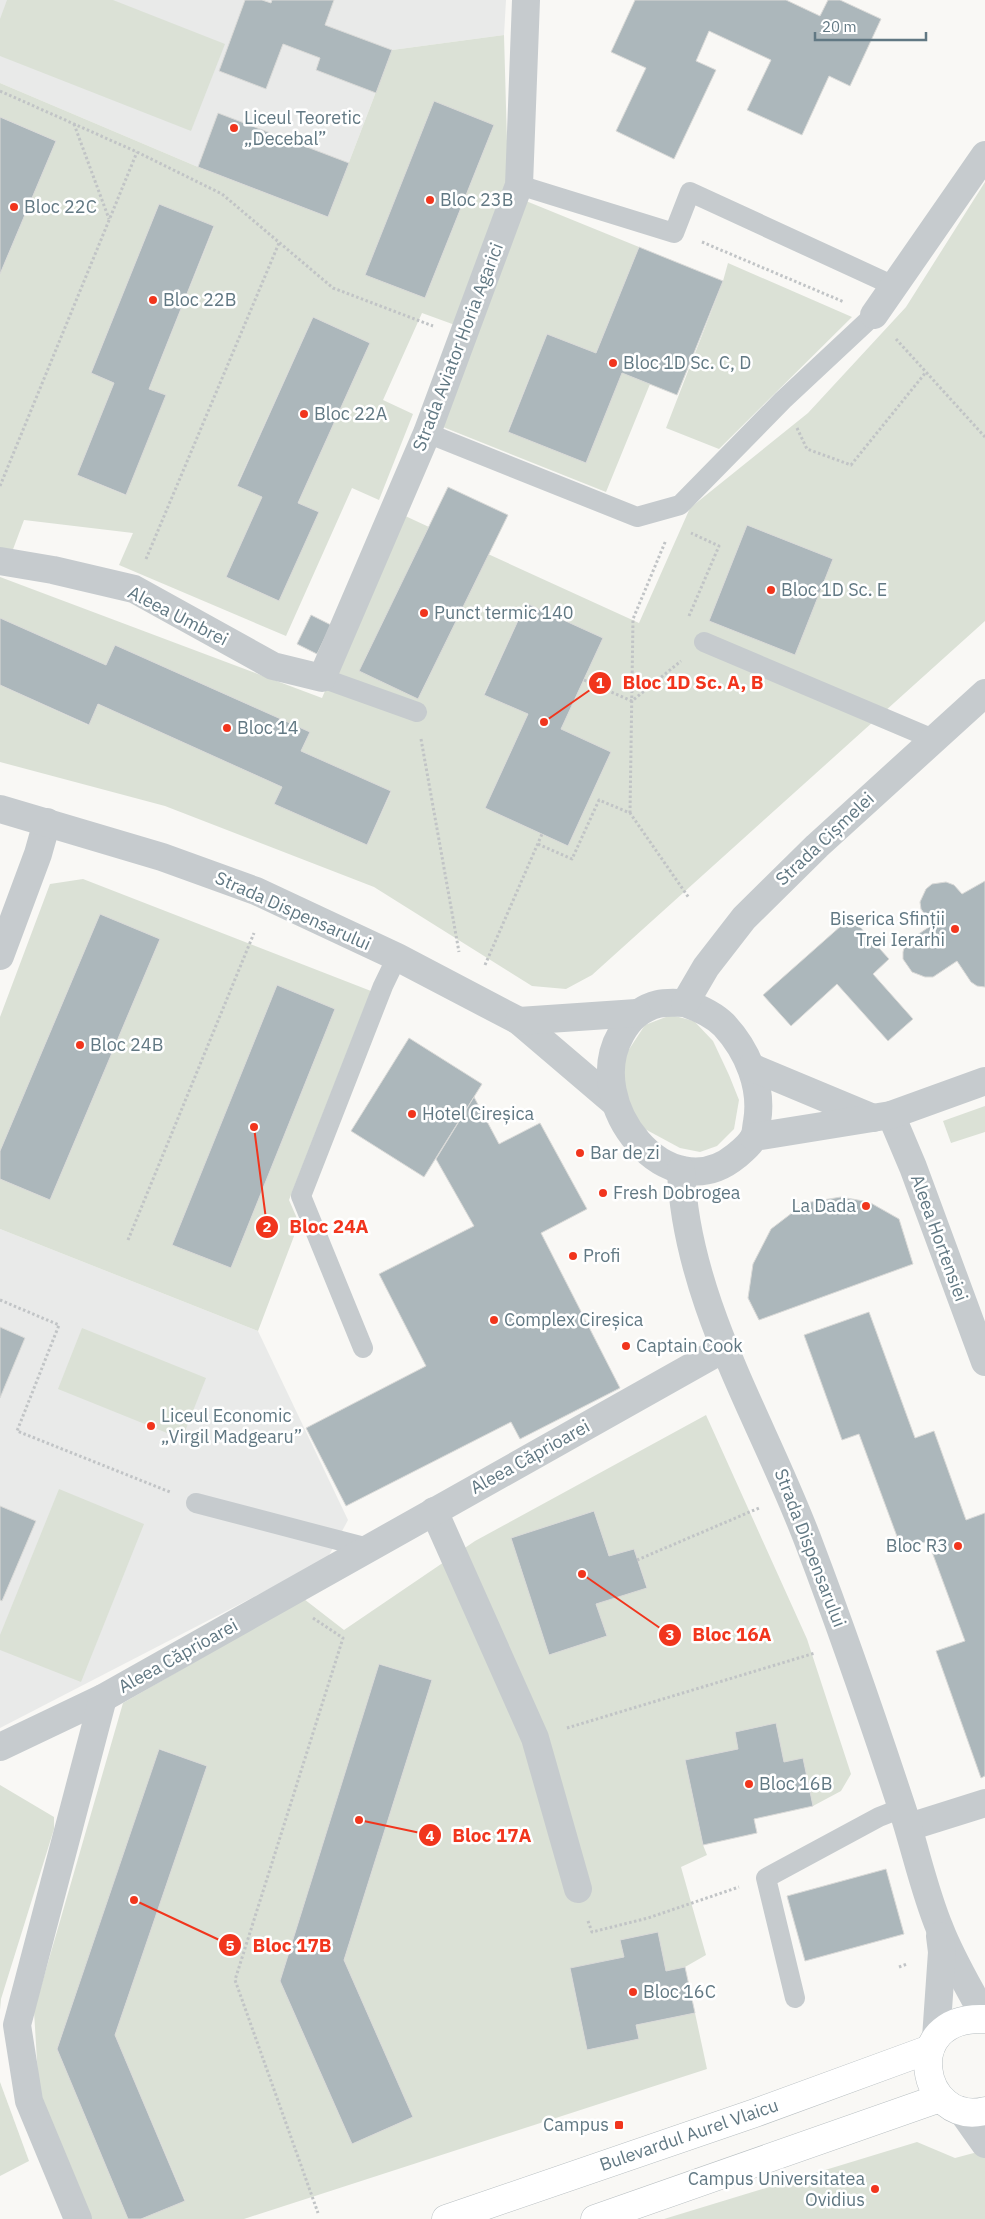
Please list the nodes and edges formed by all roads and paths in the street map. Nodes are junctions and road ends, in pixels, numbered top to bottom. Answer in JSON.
{"nodes":[{"id":1,"x":526,"y":0,"type":"edge"},
{"id":2,"x":0,"y":90,"type":"edge"},
{"id":3,"x":74,"y":123,"type":"junction"},
{"id":4,"x":136,"y":152,"type":"junction"},
{"id":5,"x":985,"y":155,"type":"edge"},
{"id":6,"x":519,"y":185,"type":"junction"},
{"id":7,"x":109,"y":220,"type":"junction"},
{"id":8,"x":674,"y":233,"type":"junction"},
{"id":9,"x":279,"y":243,"type":"junction"},
{"id":10,"x":894,"y":286,"type":"junction"},
{"id":11,"x":874,"y":315,"type":"junction"},
{"id":12,"x":461,"y":337,"type":"junction"},
{"id":13,"x":926,"y":372,"type":"junction"},
{"id":14,"x":427,"y":433,"type":"junction"},
{"id":15,"x":985,"y":437,"type":"edge"},
{"id":16,"x":807,"y":450,"type":"dead end"},
{"id":17,"x":0,"y":486,"type":"edge"},
{"id":18,"x":680,"y":505,"type":"junction"},
{"id":19,"x":673,"y":525,"type":"junction"},
{"id":20,"x":0,"y":561,"type":"edge"},
{"id":21,"x":134,"y":589,"type":"junction"},
{"id":22,"x":704,"y":642,"type":"junction"},
{"id":23,"x":322,"y":678,"type":"junction"},
{"id":24,"x":584,"y":680,"type":"dead end"},
{"id":25,"x":985,"y":693,"type":"edge"},
{"id":26,"x":632,"y":701,"type":"junction"},
{"id":27,"x":416,"y":712,"type":"joint"},
{"id":28,"x":933,"y":739,"type":"junction"},
{"id":29,"x":0,"y":809,"type":"edge"},
{"id":30,"x":630,"y":813,"type":"junction"},
{"id":31,"x":47,"y":822,"type":"junction"},
{"id":32,"x":542,"y":834,"type":"dead end"},
{"id":33,"x":538,"y":844,"type":"junction"},
{"id":34,"x":689,"y":898,"type":"dead end"},
{"id":35,"x":254,"y":932,"type":"dead end"},
{"id":36,"x":459,"y":953,"type":"dead end"},
{"id":37,"x":0,"y":956,"type":"edge"},
{"id":38,"x":397,"y":957,"type":"junction"},
{"id":39,"x":483,"y":968,"type":"dead end"},
{"id":40,"x":685,"y":1003,"type":"junction"},
{"id":41,"x":637,"y":1013,"type":"junction"},
{"id":42,"x":519,"y":1021,"type":"junction"},
{"id":43,"x":751,"y":1067,"type":"junction"},
{"id":44,"x":985,"y":1081,"type":"edge"},
{"id":45,"x":614,"y":1102,"type":"junction"},
{"id":46,"x":882,"y":1117,"type":"junction"},
{"id":47,"x":754,"y":1137,"type":"junction"},
{"id":48,"x":681,"y":1170,"type":"junction"},
{"id":49,"x":128,"y":1240,"type":"dead end"},
{"id":50,"x":0,"y":1300,"type":"edge"},
{"id":51,"x":363,"y":1348,"type":"dead end"},
{"id":52,"x":725,"y":1348,"type":"junction"},
{"id":53,"x":985,"y":1362,"type":"edge"},
{"id":54,"x":174,"y":1494,"type":"dead end"},
{"id":55,"x":196,"y":1503,"type":"dead end"},
{"id":56,"x":763,"y":1506,"type":"dead end"},
{"id":57,"x":434,"y":1511,"type":"junction"},
{"id":58,"x":368,"y":1548,"type":"junction"},
{"id":59,"x":637,"y":1560,"type":"dead end"},
{"id":60,"x":282,"y":1597,"type":"junction"},
{"id":61,"x":823,"y":1650,"type":"dead end"},
{"id":62,"x":103,"y":1698,"type":"junction"},
{"id":63,"x":535,"y":1738,"type":"junction"},
{"id":64,"x":0,"y":1747,"type":"edge"},
{"id":65,"x":985,"y":1802,"type":"edge"},
{"id":66,"x":906,"y":1818,"type":"junction"},
{"id":67,"x":766,"y":1878,"type":"junction"},
{"id":68,"x":578,"y":1889,"type":"dead end"},
{"id":69,"x":940,"y":1929,"type":"junction"},
{"id":70,"x":592,"y":1932,"type":"dead end"},
{"id":71,"x":795,"y":1998,"type":"dead end"},
{"id":72,"x":985,"y":2019,"type":"edge"},
{"id":73,"x":933,"y":2043,"type":"junction"},
{"id":74,"x":962,"y":2106,"type":"edge"},
{"id":75,"x":985,"y":2144,"type":"edge"},
{"id":76,"x":318,"y":2213,"type":"dead end"},
{"id":77,"x":633,"y":2213,"type":"edge"},
{"id":78,"x":78,"y":2219,"type":"edge"},
{"id":79,"x":446,"y":2219,"type":"edge"},
{"id":80,"x":594,"y":2219,"type":"edge"}],
"edges":[{"from":1,"to":6,"type":"street","name":"Strada Aviator Horia Agarici"},
{"from":2,"to":3,"type":"path"},
{"from":3,"to":4,"type":"path"},
{"from":3,"to":7,"type":"path"},
{"from":4,"to":7,"type":"path"},
{"from":4,"to":9,"type":"path"},
{"from":5,"to":10,"type":"street"},
{"from":6,"to":8,"type":"lane"},
{"from":6,"to":12,"type":"street","name":"Strada Aviator Horia Agarici"},
{"from":7,"to":17,"type":"path"},
{"from":8,"to":10,"type":"lane"},
{"from":8,"to":11,"type":"path"},
{"from":9,"to":12,"type":"path"},
{"from":9,"to":21,"type":"path"},
{"from":10,"to":11,"type":"street"},
{"from":11,"to":13,"type":"path"},
{"from":11,"to":18,"type":"lane"},
{"from":12,"to":14,"type":"street","name":"Strada Aviator Horia Agarici"},
{"from":13,"to":15,"type":"path"},
{"from":13,"to":16,"type":"path"},
{"from":14,"to":18,"type":"lane"},
{"from":14,"to":23,"type":"street","name":"Strada Aviator Horia Agarici"},
{"from":18,"to":19,"type":"path"},
{"from":19,"to":22,"type":"path"},
{"from":19,"to":26,"type":"path"},
{"from":20,"to":21,"type":"street","name":"Aleea Umbrei"},
{"from":21,"to":23,"type":"street","name":"Aleea Umbrei"},
{"from":22,"to":26,"type":"path"},
{"from":22,"to":28,"type":"lane"},
{"from":23,"to":27,"type":"lane"},
{"from":24,"to":26,"type":"path"},
{"from":25,"to":28,"type":"street","name":"Strada Cișmelei"},
{"from":26,"to":30,"type":"path"},
{"from":27,"to":36,"type":"path"},
{"from":28,"to":40,"type":"street","name":"Strada Cișmelei"},
{"from":29,"to":31,"type":"street","name":"Strada Dispensarului"},
{"from":30,"to":33,"type":"path"},
{"from":30,"to":34,"type":"path"},
{"from":31,"to":37,"type":"street"},
{"from":31,"to":38,"type":"street","name":"Strada Dispensarului"},
{"from":32,"to":33,"type":"path"},
{"from":33,"to":39,"type":"path"},
{"from":35,"to":49,"type":"path"},
{"from":38,"to":42,"type":"street","name":"Strada Dispensarului"},
{"from":38,"to":51,"type":"lane"},
{"from":40,"to":41,"type":"street","name":"Strada Dispensarului"},
{"from":40,"to":43,"type":"street","name":"Strada Dispensarului"},
{"from":41,"to":42,"type":"street","name":"Strada Dispensarului"},
{"from":41,"to":45,"type":"street","name":"Strada Dispensarului"},
{"from":42,"to":45,"type":"street","name":"Strada Dispensarului"},
{"from":43,"to":46,"type":"street"},
{"from":43,"to":47,"type":"street","name":"Strada Dispensarului"},
{"from":44,"to":46,"type":"street"},
{"from":45,"to":48,"type":"street","name":"Strada Dispensarului"},
{"from":46,"to":47,"type":"street"},
{"from":46,"to":53,"type":"street","name":"Aleea Hortensiei"},
{"from":47,"to":48,"type":"street","name":"Strada Dispensarului"},
{"from":48,"to":52,"type":"street","name":"Strada Dispensarului"},
{"from":50,"to":54,"type":"path"},
{"from":52,"to":57,"type":"street","name":"Aleea Căprioarei"},
{"from":52,"to":66,"type":"street","name":"Strada Dispensarului"},
{"from":55,"to":58,"type":"lane"},
{"from":56,"to":59,"type":"path"},
{"from":57,"to":58,"type":"street","name":"Aleea Căprioarei"},
{"from":57,"to":63,"type":"street"},
{"from":58,"to":60,"type":"street","name":"Aleea Căprioarei"},
{"from":60,"to":62,"type":"street","name":"Aleea Căprioarei"},
{"from":60,"to":76,"type":"path"},
{"from":61,"to":63,"type":"path"},
{"from":62,"to":64,"type":"street"},
{"from":62,"to":78,"type":"street","name":"Aleea Căprioarei"},
{"from":63,"to":68,"type":"street"},
{"from":65,"to":66,"type":"street"},
{"from":66,"to":67,"type":"lane"},
{"from":66,"to":69,"type":"street","name":"Strada Dispensarului"},
{"from":67,"to":70,"type":"path"},
{"from":67,"to":71,"type":"lane"},
{"from":69,"to":72,"type":"street","name":"Strada Dispensarului"},
{"from":69,"to":73,"type":"street","name":"Strada Dispensarului"},
{"from":72,"to":73,"type":"main road","name":"Bulevardul Aurel Vlaicu"},
{"from":73,"to":74,"type":"main road"},
{"from":73,"to":79,"type":"main road","name":"Bulevardul Aurel Vlaicu"},
{"from":74,"to":75,"type":"street"},
{"from":74,"to":77,"type":"main road"},
{"from":77,"to":80,"type":"main road"}]}
